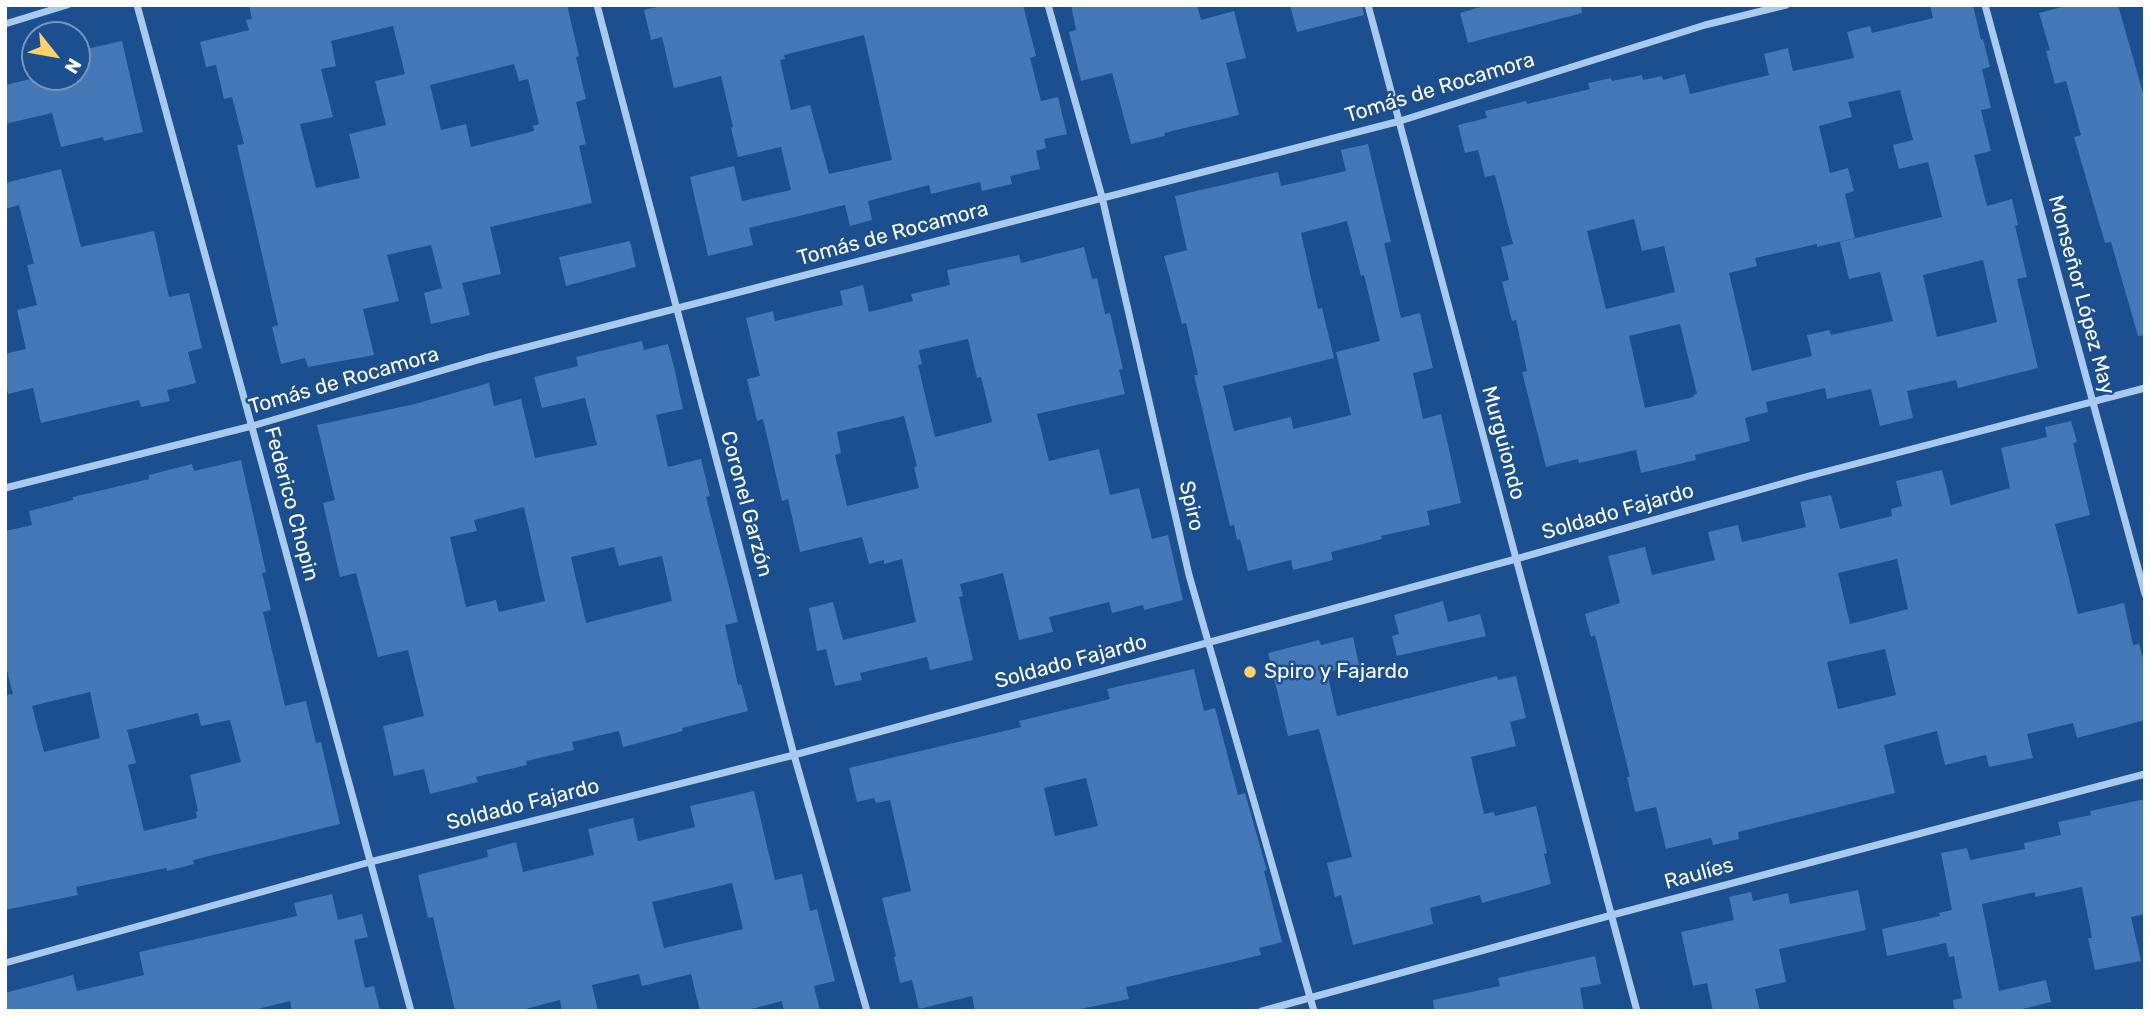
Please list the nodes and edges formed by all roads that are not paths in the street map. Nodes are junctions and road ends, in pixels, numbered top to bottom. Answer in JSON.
{"nodes":[{"id":1,"x":67,"y":5,"type":"edge"},
{"id":2,"x":137,"y":5,"type":"edge"},
{"id":3,"x":597,"y":5,"type":"edge"},
{"id":4,"x":1048,"y":5,"type":"edge"},
{"id":5,"x":1368,"y":5,"type":"edge"},
{"id":6,"x":1786,"y":5,"type":"edge"},
{"id":7,"x":1985,"y":5,"type":"edge"},
{"id":8,"x":5,"y":24,"type":"edge"},
{"id":9,"x":1400,"y":121,"type":"junction"},
{"id":10,"x":1102,"y":197,"type":"junction"},
{"id":11,"x":677,"y":309,"type":"junction"},
{"id":12,"x":2145,"y":388,"type":"edge"},
{"id":13,"x":2092,"y":402,"type":"junction"},
{"id":14,"x":252,"y":426,"type":"junction"},
{"id":15,"x":5,"y":488,"type":"edge"},
{"id":16,"x":1516,"y":559,"type":"junction"},
{"id":17,"x":2145,"y":594,"type":"edge"},
{"id":18,"x":1209,"y":643,"type":"junction"},
{"id":19,"x":794,"y":755,"type":"junction"},
{"id":20,"x":2145,"y":774,"type":"edge"},
{"id":21,"x":370,"y":862,"type":"junction"},
{"id":22,"x":1612,"y":915,"type":"junction"},
{"id":23,"x":5,"y":963,"type":"edge"},
{"id":24,"x":1310,"y":998,"type":"junction"},
{"id":25,"x":411,"y":1011,"type":"edge"},
{"id":26,"x":867,"y":1011,"type":"edge"},
{"id":27,"x":1262,"y":1011,"type":"edge"},
{"id":28,"x":1314,"y":1011,"type":"edge"},
{"id":29,"x":1637,"y":1011,"type":"edge"}],
"edges":[{"from":1,"to":8,"type":"street"},
{"from":2,"to":14,"type":"street","name":"Federico Chopin"},
{"from":3,"to":11,"type":"street","name":"Coronel Garzón"},
{"from":4,"to":10,"type":"street","name":"Spiro"},
{"from":5,"to":9,"type":"street","name":"Murguiondo"},
{"from":6,"to":9,"type":"street","name":"Tomás de Rocamora"},
{"from":7,"to":13,"type":"street","name":"Monseñor López May"},
{"from":9,"to":10,"type":"street","name":"Tomás de Rocamora"},
{"from":9,"to":16,"type":"street","name":"Murguiondo"},
{"from":10,"to":11,"type":"street","name":"Tomás de Rocamora"},
{"from":10,"to":18,"type":"street","name":"Spiro"},
{"from":11,"to":14,"type":"street","name":"Tomás de Rocamora"},
{"from":11,"to":19,"type":"street","name":"Coronel Garzón"},
{"from":12,"to":13,"type":"street","name":"Soldado Fajardo"},
{"from":13,"to":16,"type":"street","name":"Soldado Fajardo"},
{"from":13,"to":17,"type":"street","name":"Monseñor López May"},
{"from":14,"to":15,"type":"street","name":"Tomás de Rocamora"},
{"from":14,"to":21,"type":"street","name":"Federico Chopin"},
{"from":16,"to":18,"type":"street","name":"Soldado Fajardo"},
{"from":16,"to":22,"type":"street","name":"Murguiondo"},
{"from":18,"to":19,"type":"street","name":"Soldado Fajardo"},
{"from":18,"to":24,"type":"street","name":"Spiro"},
{"from":19,"to":21,"type":"street","name":"Soldado Fajardo"},
{"from":19,"to":26,"type":"street","name":"Coronel Garzón"},
{"from":20,"to":22,"type":"street","name":"Raulíes"},
{"from":21,"to":23,"type":"street","name":"Soldado Fajardo"},
{"from":21,"to":25,"type":"street","name":"Federico Chopin"},
{"from":22,"to":24,"type":"street","name":"Raulíes"},
{"from":22,"to":29,"type":"street","name":"Murguiondo"},
{"from":24,"to":27,"type":"street","name":"Raulíes"},
{"from":24,"to":28,"type":"street","name":"Spiro"}]}
